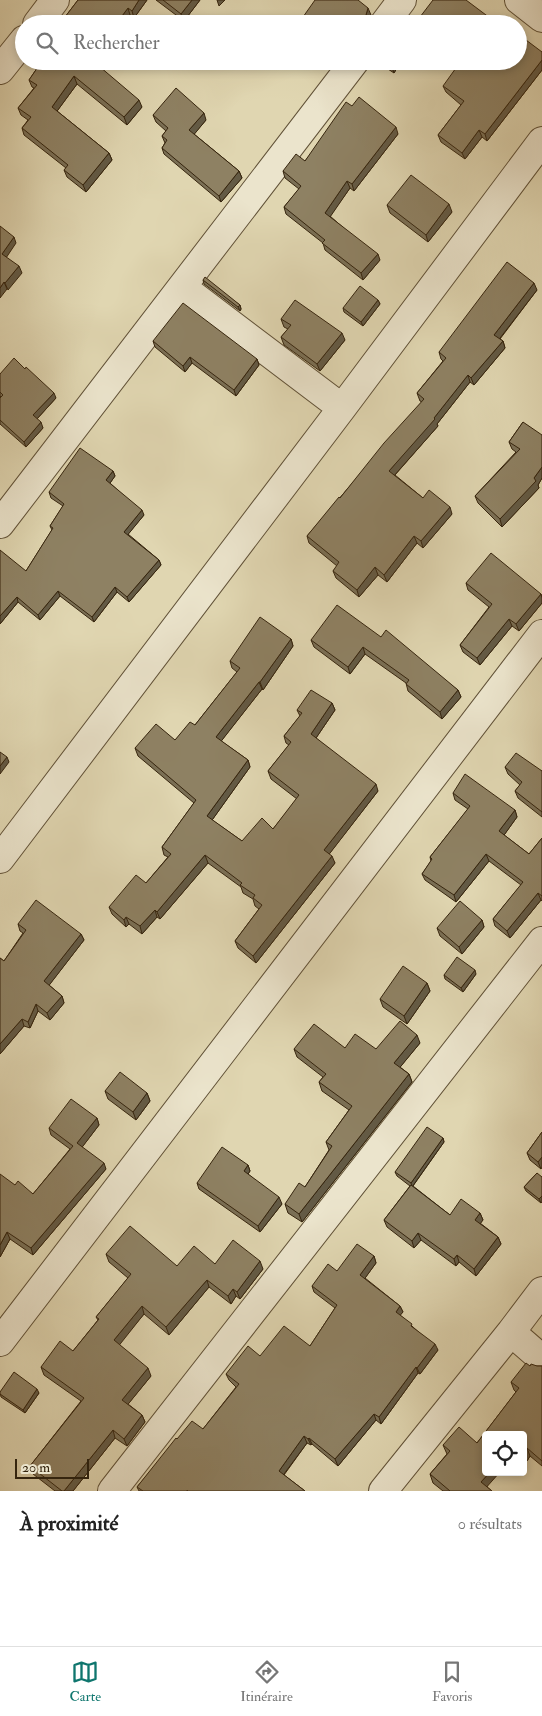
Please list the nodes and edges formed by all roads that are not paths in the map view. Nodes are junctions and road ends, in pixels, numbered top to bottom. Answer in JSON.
{"nodes":[{"id":1,"x":55,"y":0,"type":"edge"},
{"id":2,"x":402,"y":0,"type":"edge"},
{"id":3,"x":519,"y":0,"type":"edge"},
{"id":4,"x":43,"y":15,"type":"edge"},
{"id":5,"x":391,"y":15,"type":"edge"},
{"id":6,"x":542,"y":18,"type":"edge"},
{"id":7,"x":15,"y":51,"type":"edge"},
{"id":8,"x":0,"y":70,"type":"edge"},
{"id":9,"x":348,"y":70,"type":"edge"},
{"id":10,"x":542,"y":141,"type":"edge"},
{"id":11,"x":182,"y":287,"type":"junction"},
{"id":12,"x":342,"y":408,"type":"junction"},
{"id":13,"x":0,"y":524,"type":"edge"},
{"id":14,"x":542,"y":634,"type":"edge"},
{"id":15,"x":0,"y":858,"type":"edge"},
{"id":16,"x":542,"y":941,"type":"edge"},
{"id":17,"x":542,"y":1291,"type":"edge"},
{"id":18,"x":511,"y":1332,"type":"junction"},
{"id":19,"x":0,"y":1342,"type":"edge"},
{"id":20,"x":542,"y":1359,"type":"edge"},
{"id":21,"x":112,"y":1491,"type":"edge"},
{"id":22,"x":383,"y":1491,"type":"edge"}],
"edges":[{"from":1,"to":4,"type":"street"},
{"from":2,"to":5,"type":"street"},
{"from":3,"to":6,"type":"street"},
{"from":7,"to":8,"type":"street"},
{"from":9,"to":11,"type":"street"},
{"from":10,"to":12,"type":"street"},
{"from":11,"to":12,"type":"street"},
{"from":11,"to":13,"type":"street"},
{"from":12,"to":15,"type":"street"},
{"from":14,"to":19,"type":"street"},
{"from":16,"to":21,"type":"street"},
{"from":17,"to":18,"type":"street"},
{"from":18,"to":20,"type":"street"},
{"from":18,"to":22,"type":"street"}]}
